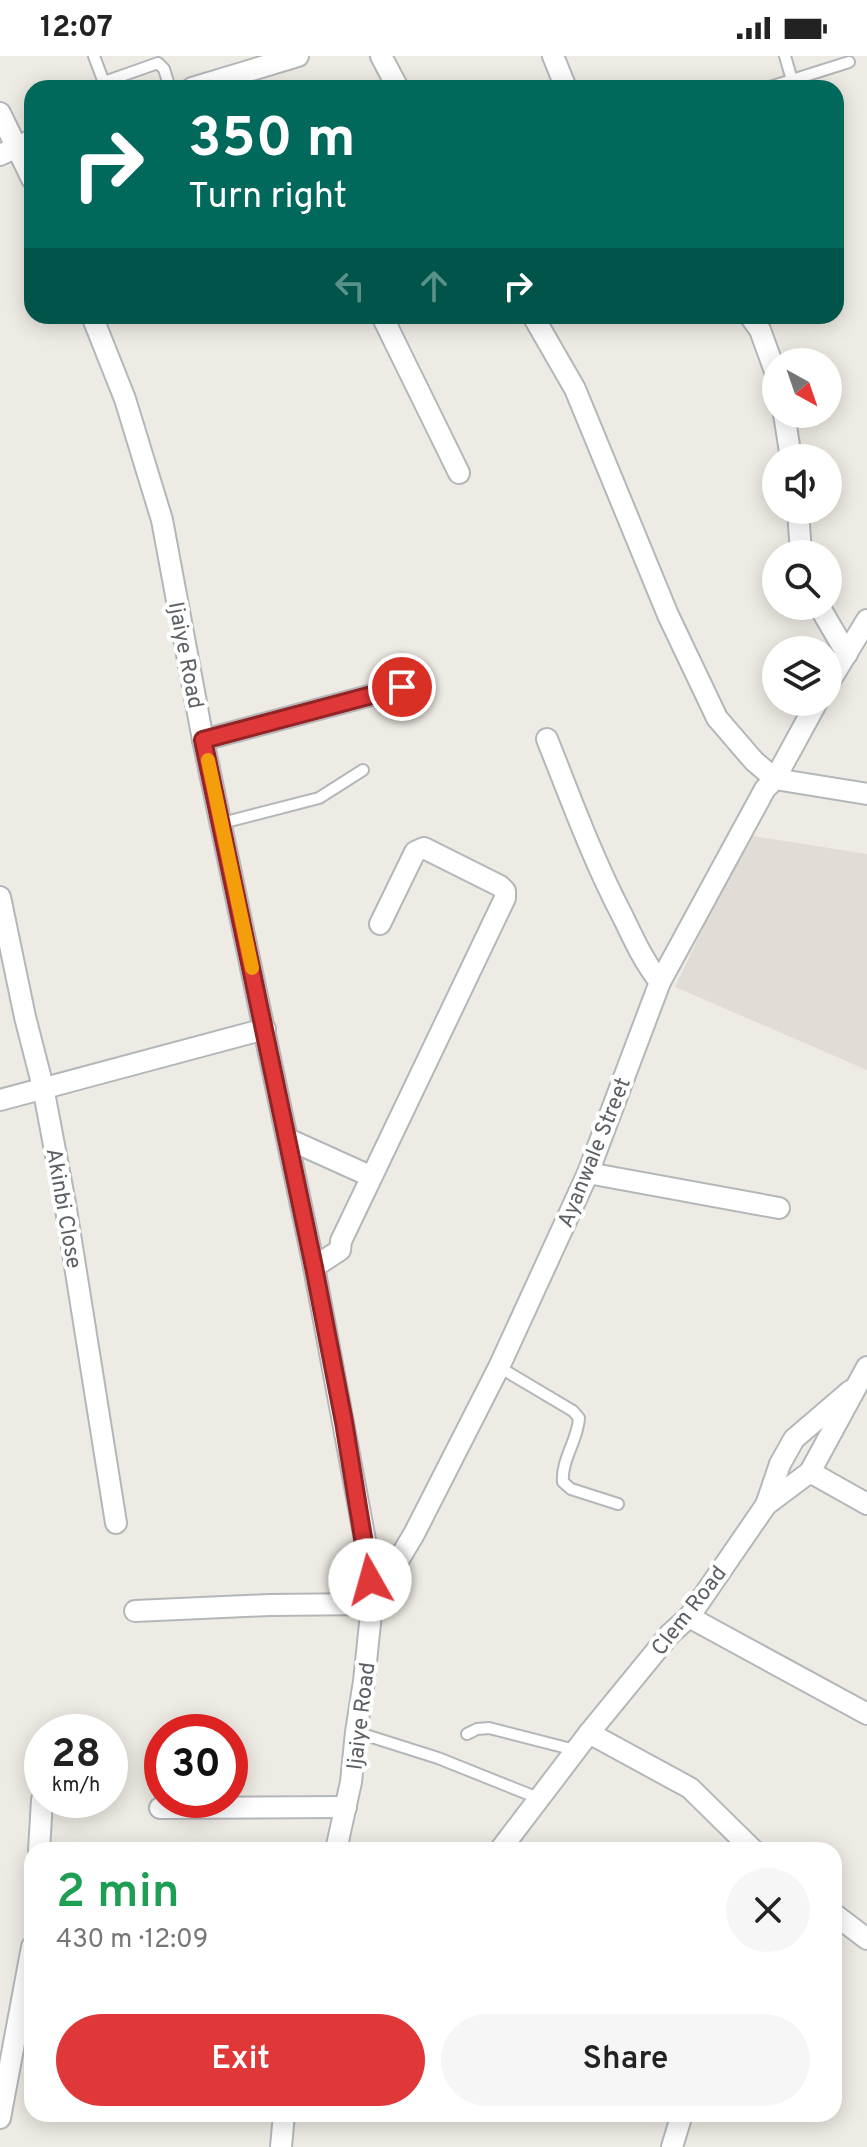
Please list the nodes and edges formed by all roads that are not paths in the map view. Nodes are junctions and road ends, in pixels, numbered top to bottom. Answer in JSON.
{"nodes":[{"id":1,"x":94,"y":56,"type":"edge"},
{"id":2,"x":298,"y":56,"type":"edge"},
{"id":3,"x":381,"y":56,"type":"edge"},
{"id":4,"x":553,"y":56,"type":"edge"},
{"id":5,"x":785,"y":56,"type":"edge"},
{"id":6,"x":849,"y":62,"type":"dead end"},
{"id":7,"x":103,"y":80,"type":"edge"},
{"id":8,"x":110,"y":80,"type":"edge"},
{"id":9,"x":167,"y":80,"type":"edge"},
{"id":10,"x":218,"y":80,"type":"edge"},
{"id":11,"x":394,"y":80,"type":"edge"},
{"id":12,"x":563,"y":80,"type":"edge"},
{"id":13,"x":792,"y":80,"type":"joint"},
{"id":14,"x":0,"y":113,"type":"edge"},
{"id":15,"x":17,"y":147,"type":"edge"},
{"id":16,"x":95,"y":324,"type":"edge"},
{"id":17,"x":386,"y":324,"type":"edge"},
{"id":18,"x":538,"y":324,"type":"edge"},
{"id":19,"x":756,"y":324,"type":"edge"},
{"id":20,"x":767,"y":348,"type":"edge"},
{"id":21,"x":459,"y":473,"type":"dead end"},
{"id":22,"x":827,"y":620,"type":"edge"},
{"id":23,"x":867,"y":620,"type":"edge"},
{"id":24,"x":847,"y":654,"type":"junction"},
{"id":25,"x":842,"y":662,"type":"edge"},
{"id":26,"x":402,"y":687,"type":"dead end"},
{"id":27,"x":809,"y":716,"type":"edge"},
{"id":28,"x":547,"y":739,"type":"dead end"},
{"id":29,"x":203,"y":740,"type":"junction"},
{"id":30,"x":363,"y":770,"type":"dead end"},
{"id":31,"x":775,"y":779,"type":"junction"},
{"id":32,"x":867,"y":794,"type":"edge"},
{"id":33,"x":222,"y":823,"type":"junction"},
{"id":34,"x":0,"y":897,"type":"edge"},
{"id":35,"x":380,"y":924,"type":"dead end"},
{"id":36,"x":660,"y":982,"type":"junction"},
{"id":37,"x":265,"y":1029,"type":"junction"},
{"id":38,"x":43,"y":1087,"type":"junction"},
{"id":39,"x":0,"y":1100,"type":"edge"},
{"id":40,"x":288,"y":1139,"type":"junction"},
{"id":41,"x":588,"y":1173,"type":"junction"},
{"id":42,"x":370,"y":1176,"type":"junction"},
{"id":43,"x":779,"y":1208,"type":"dead end"},
{"id":44,"x":314,"y":1267,"type":"junction"},
{"id":45,"x":499,"y":1367,"type":"junction"},
{"id":46,"x":863,"y":1375,"type":"edge"},
{"id":47,"x":810,"y":1472,"type":"junction"},
{"id":48,"x":618,"y":1504,"type":"dead end"},
{"id":49,"x":867,"y":1504,"type":"edge"},
{"id":50,"x":766,"y":1505,"type":"junction"},
{"id":51,"x":116,"y":1523,"type":"dead end"},
{"id":52,"x":372,"y":1604,"type":"junction"},
{"id":53,"x":135,"y":1611,"type":"dead end"},
{"id":54,"x":689,"y":1617,"type":"junction"},
{"id":55,"x":867,"y":1714,"type":"edge"},
{"id":56,"x":356,"y":1732,"type":"junction"},
{"id":57,"x":589,"y":1733,"type":"junction"},
{"id":58,"x":467,"y":1734,"type":"dead end"},
{"id":59,"x":449,"y":1747,"type":"dead end"},
{"id":60,"x":575,"y":1750,"type":"junction"},
{"id":61,"x":438,"y":1758,"type":"junction"},
{"id":62,"x":538,"y":1798,"type":"junction"},
{"id":63,"x":346,"y":1807,"type":"junction"},
{"id":64,"x":248,"y":1808,"type":"edge"},
{"id":65,"x":41,"y":1818,"type":"edge"},
{"id":66,"x":39,"y":1842,"type":"edge"},
{"id":67,"x":338,"y":1842,"type":"edge"},
{"id":68,"x":506,"y":1842,"type":"edge"},
{"id":69,"x":745,"y":1842,"type":"edge"},
{"id":70,"x":842,"y":1920,"type":"edge"},
{"id":71,"x":867,"y":1939,"type":"edge"},
{"id":72,"x":24,"y":1990,"type":"edge"},
{"id":73,"x":0,"y":2118,"type":"edge"},
{"id":74,"x":283,"y":2122,"type":"edge"},
{"id":75,"x":680,"y":2122,"type":"edge"},
{"id":76,"x":281,"y":2147,"type":"edge"},
{"id":77,"x":672,"y":2147,"type":"edge"}],
"edges":[{"from":1,"to":7,"type":"lane"},
{"from":2,"to":10,"type":"street"},
{"from":3,"to":11,"type":"street"},
{"from":4,"to":12,"type":"street"},
{"from":5,"to":13,"type":"lane"},
{"from":6,"to":13,"type":"lane"},
{"from":8,"to":9,"type":"lane"},
{"from":14,"to":15,"type":"street"},
{"from":16,"to":29,"type":"street","name":"Ijaiye Road"},
{"from":17,"to":21,"type":"street"},
{"from":18,"to":31,"type":"street"},
{"from":19,"to":20,"type":"street"},
{"from":22,"to":24,"type":"street"},
{"from":23,"to":24,"type":"street"},
{"from":24,"to":25,"type":"street"},
{"from":26,"to":29,"type":"street"},
{"from":27,"to":31,"type":"street","name":"Ayanwale Street"},
{"from":28,"to":36,"type":"street"},
{"from":29,"to":33,"type":"street","name":"Ijaiye Road"},
{"from":30,"to":33,"type":"lane"},
{"from":31,"to":32,"type":"street"},
{"from":31,"to":36,"type":"street","name":"Ayanwale Street"},
{"from":33,"to":37,"type":"street","name":"Ijaiye Road"},
{"from":34,"to":38,"type":"street","name":"Akinbi Close"},
{"from":35,"to":42,"type":"street"},
{"from":36,"to":41,"type":"street","name":"Ayanwale Street"},
{"from":37,"to":38,"type":"street"},
{"from":37,"to":40,"type":"street","name":"Ijaiye Road"},
{"from":38,"to":39,"type":"street"},
{"from":38,"to":51,"type":"street","name":"Akinbi Close"},
{"from":40,"to":42,"type":"street"},
{"from":40,"to":44,"type":"street","name":"Ijaiye Road"},
{"from":41,"to":43,"type":"street"},
{"from":41,"to":45,"type":"street","name":"Ayanwale Street"},
{"from":42,"to":44,"type":"street"},
{"from":44,"to":52,"type":"street","name":"Ijaiye Road"},
{"from":45,"to":48,"type":"lane"},
{"from":45,"to":52,"type":"street","name":"Ayanwale Street"},
{"from":46,"to":47,"type":"street","name":"Clem Road"},
{"from":46,"to":50,"type":"street"},
{"from":47,"to":49,"type":"street"},
{"from":47,"to":50,"type":"street","name":"Clem Road"},
{"from":50,"to":54,"type":"street","name":"Clem Road"},
{"from":52,"to":53,"type":"street"},
{"from":52,"to":56,"type":"street","name":"Ijaiye Road"},
{"from":54,"to":55,"type":"street"},
{"from":54,"to":57,"type":"street","name":"Clem Road"},
{"from":56,"to":61,"type":"lane"},
{"from":56,"to":63,"type":"street","name":"Ijaiye Road"},
{"from":57,"to":60,"type":"street","name":"Clem Road"},
{"from":57,"to":69,"type":"street"},
{"from":58,"to":60,"type":"lane"},
{"from":59,"to":61,"type":"lane"},
{"from":60,"to":62,"type":"street","name":"Clem Road"},
{"from":61,"to":62,"type":"lane"},
{"from":62,"to":68,"type":"street","name":"Clem Road"},
{"from":63,"to":64,"type":"street"},
{"from":63,"to":67,"type":"street","name":"Ijaiye Road"},
{"from":65,"to":66,"type":"street"},
{"from":70,"to":71,"type":"street"},
{"from":72,"to":73,"type":"street"},
{"from":74,"to":76,"type":"street"},
{"from":75,"to":77,"type":"street"}]}
